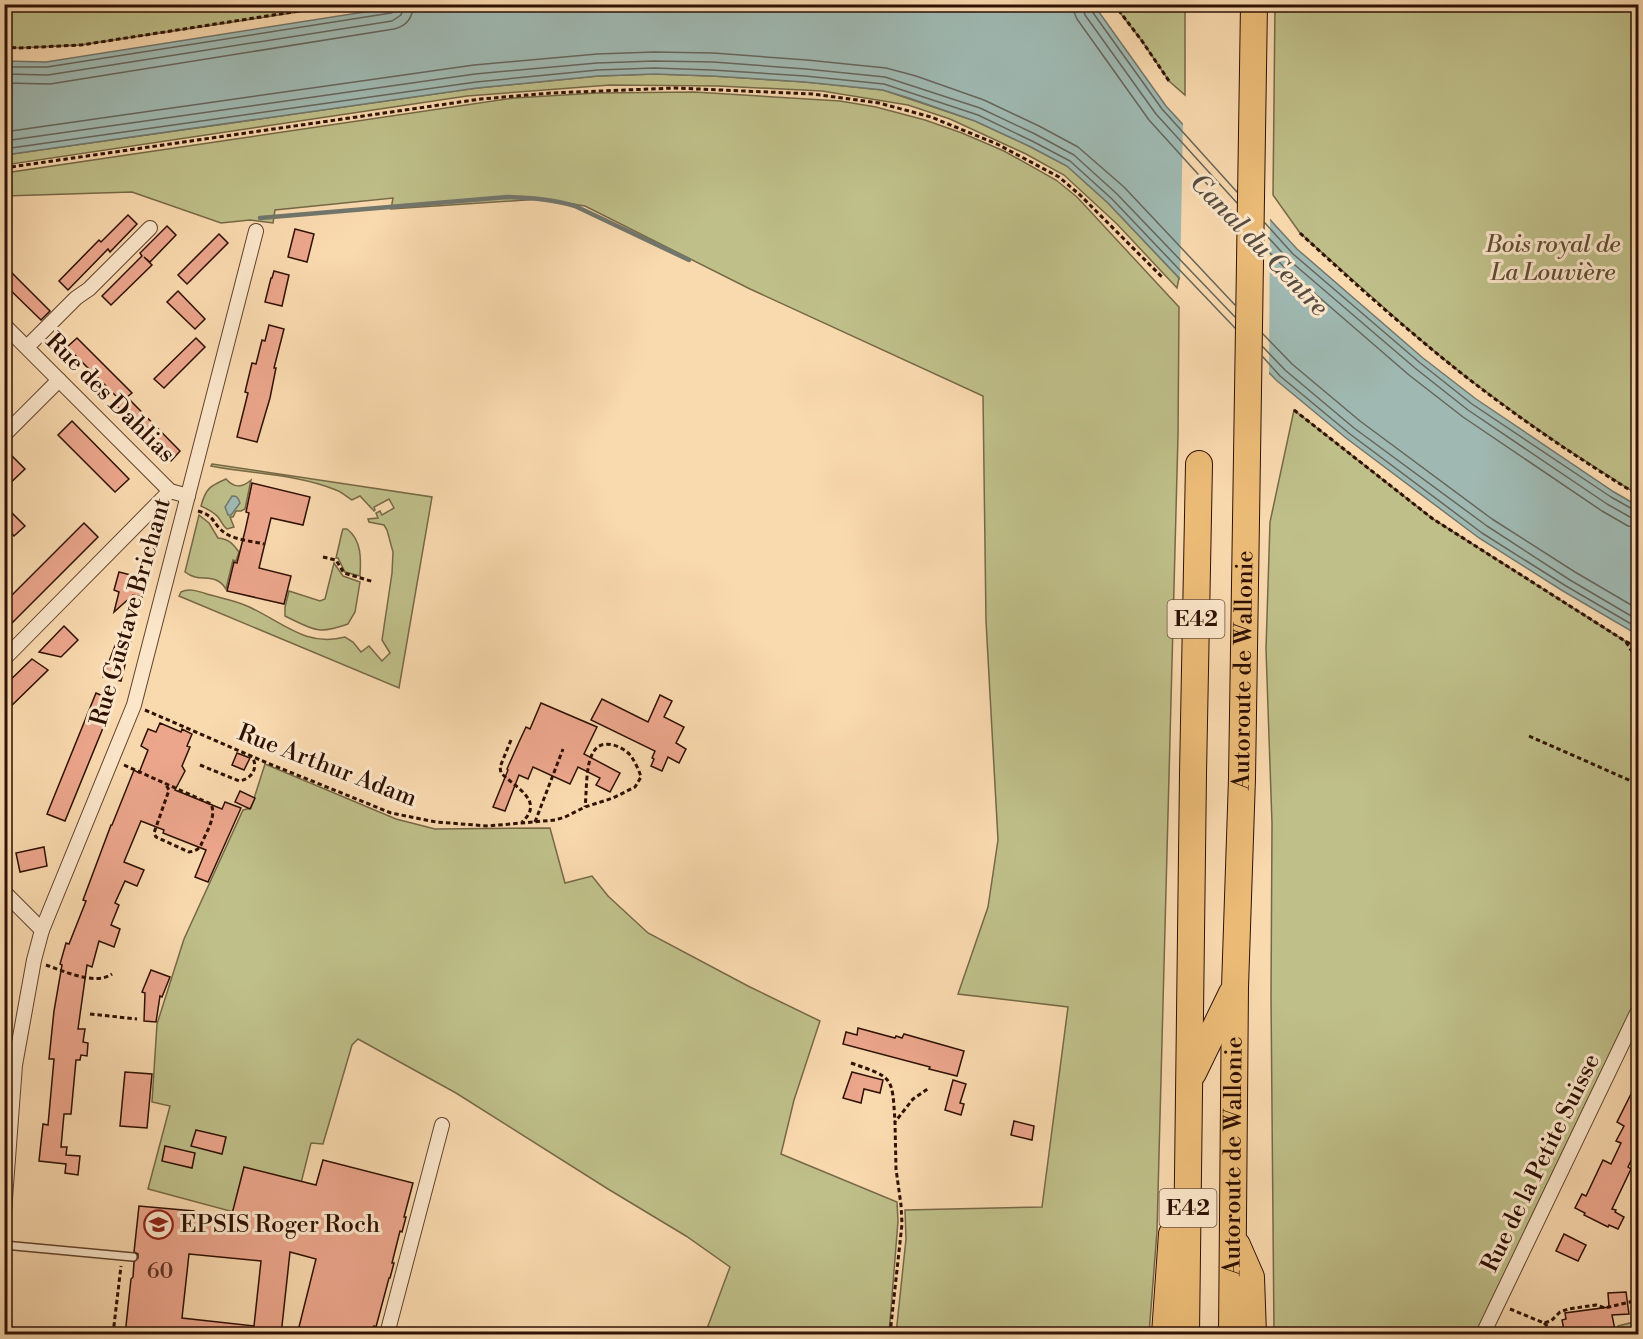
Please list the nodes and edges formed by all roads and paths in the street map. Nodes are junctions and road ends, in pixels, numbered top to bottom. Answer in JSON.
{"nodes":[{"id":1,"x":344,"y":4,"type":"edge"},
{"id":2,"x":1114,"y":4,"type":"edge"},
{"id":3,"x":1254,"y":9,"type":"edge"},
{"id":4,"x":4,"y":47,"type":"edge"},
{"id":5,"x":1168,"y":81,"type":"dead end"},
{"id":6,"x":4,"y":168,"type":"edge"},
{"id":7,"x":150,"y":228,"type":"dead end"},
{"id":8,"x":256,"y":231,"type":"dead end"},
{"id":9,"x":1300,"y":233,"type":"dead end"},
{"id":10,"x":1163,"y":278,"type":"dead end"},
{"id":11,"x":4,"y":325,"type":"edge"},
{"id":12,"x":27,"y":347,"type":"junction"},
{"id":13,"x":59,"y":380,"type":"junction"},
{"id":14,"x":1294,"y":410,"type":"dead end"},
{"id":15,"x":4,"y":435,"type":"edge"},
{"id":16,"x":1199,"y":464,"type":"dead end"},
{"id":17,"x":170,"y":491,"type":"junction"},
{"id":18,"x":1638,"y":495,"type":"edge"},
{"id":19,"x":186,"y":501,"type":"junction"},
{"id":20,"x":264,"y":543,"type":"dead end"},
{"id":21,"x":323,"y":557,"type":"dead end"},
{"id":22,"x":374,"y":582,"type":"dead end"},
{"id":23,"x":1625,"y":641,"type":"junction"},
{"id":24,"x":1638,"y":648,"type":"edge"},
{"id":25,"x":4,"y":659,"type":"edge"},
{"id":26,"x":1638,"y":661,"type":"edge"},
{"id":27,"x":134,"y":705,"type":"junction"},
{"id":28,"x":1529,"y":736,"type":"dead end"},
{"id":29,"x":511,"y":740,"type":"dead end"},
{"id":30,"x":563,"y":749,"type":"dead end"},
{"id":31,"x":253,"y":757,"type":"junction"},
{"id":32,"x":111,"y":759,"type":"junction"},
{"id":33,"x":200,"y":765,"type":"dead end"},
{"id":34,"x":165,"y":783,"type":"junction"},
{"id":35,"x":1638,"y":784,"type":"edge"},
{"id":36,"x":585,"y":807,"type":"junction"},
{"id":37,"x":535,"y":822,"type":"junction"},
{"id":38,"x":520,"y":824,"type":"junction"},
{"id":39,"x":4,"y":892,"type":"edge"},
{"id":40,"x":42,"y":930,"type":"junction"},
{"id":41,"x":34,"y":960,"type":"junction"},
{"id":42,"x":112,"y":974,"type":"dead end"},
{"id":43,"x":1235,"y":987,"type":"junction"},
{"id":44,"x":1638,"y":1011,"type":"edge"},
{"id":45,"x":90,"y":1014,"type":"dead end"},
{"id":46,"x":137,"y":1019,"type":"dead end"},
{"id":47,"x":851,"y":1063,"type":"dead end"},
{"id":48,"x":15,"y":1065,"type":"junction"},
{"id":49,"x":4,"y":1077,"type":"edge"},
{"id":50,"x":1189,"y":1081,"type":"junction"},
{"id":51,"x":929,"y":1088,"type":"dead end"},
{"id":52,"x":895,"y":1122,"type":"junction"},
{"id":53,"x":442,"y":1125,"type":"dead end"},
{"id":54,"x":4,"y":1212,"type":"edge"},
{"id":55,"x":1234,"y":1238,"type":"junction"},
{"id":56,"x":4,"y":1245,"type":"edge"},
{"id":57,"x":122,"y":1256,"type":"junction"},
{"id":58,"x":133,"y":1257,"type":"dead end"},
{"id":59,"x":1638,"y":1300,"type":"edge"},
{"id":60,"x":1498,"y":1304,"type":"junction"},
{"id":61,"x":1544,"y":1323,"type":"junction"},
{"id":62,"x":113,"y":1335,"type":"edge"},
{"id":63,"x":387,"y":1335,"type":"edge"},
{"id":64,"x":891,"y":1335,"type":"edge"},
{"id":65,"x":1165,"y":1335,"type":"edge"},
{"id":66,"x":1186,"y":1335,"type":"edge"},
{"id":67,"x":1233,"y":1335,"type":"edge"},
{"id":68,"x":1253,"y":1335,"type":"edge"},
{"id":69,"x":1483,"y":1335,"type":"edge"},
{"id":70,"x":1556,"y":1335,"type":"edge"}],
"edges":[{"from":1,"to":4,"type":"path"},
{"from":2,"to":5,"type":"path"},
{"from":3,"to":43,"type":"highway","name":"Autoroute de Wallonie","number":"E42"},
{"from":6,"to":10,"type":"path"},
{"from":7,"to":12,"type":"street"},
{"from":8,"to":19,"type":"street","name":"Rue Gustave Brichant"},
{"from":9,"to":18,"type":"path"},
{"from":11,"to":12,"type":"street","name":"Rue des Dahlias"},
{"from":12,"to":13,"type":"street","name":"Rue des Dahlias"},
{"from":13,"to":15,"type":"street"},
{"from":13,"to":17,"type":"street","name":"Rue des Dahlias"},
{"from":14,"to":23,"type":"path"},
{"from":16,"to":50,"type":"highway","name":"Autoroute de Wallonie","number":"E42"},
{"from":17,"to":19,"type":"street","name":"Rue des Dahlias"},
{"from":17,"to":25,"type":"street"},
{"from":19,"to":20,"type":"path"},
{"from":19,"to":27,"type":"street","name":"Rue Gustave Brichant"},
{"from":21,"to":22,"type":"path"},
{"from":23,"to":24,"type":"path"},
{"from":23,"to":26,"type":"path"},
{"from":27,"to":31,"type":"path","name":"Rue Arthur Adam"},
{"from":27,"to":32,"type":"street","name":"Rue Gustave Brichant"},
{"from":28,"to":35,"type":"path"},
{"from":29,"to":38,"type":"path"},
{"from":30,"to":37,"type":"path"},
{"from":31,"to":33,"type":"path"},
{"from":31,"to":38,"type":"path","name":"Rue Arthur Adam"},
{"from":32,"to":34,"type":"path"},
{"from":32,"to":40,"type":"street","name":"Rue Gustave Brichant"},
{"from":34,"to":34,"type":"path"},
{"from":36,"to":36,"type":"path","name":"Rue Arthur Adam"},
{"from":36,"to":37,"type":"path","name":"Rue Arthur Adam"},
{"from":37,"to":38,"type":"path","name":"Rue Arthur Adam"},
{"from":39,"to":40,"type":"street"},
{"from":40,"to":41,"type":"street","name":"Rue Gustave Brichant"},
{"from":41,"to":42,"type":"path"},
{"from":41,"to":48,"type":"street","name":"Rue Gustave Brichant"},
{"from":43,"to":50,"type":"highway"},
{"from":43,"to":55,"type":"highway","name":"Autoroute de Wallonie","number":"E42"},
{"from":44,"to":60,"type":"street","name":"Rue de la Petite Suisse"},
{"from":45,"to":46,"type":"path"},
{"from":47,"to":52,"type":"path"},
{"from":48,"to":49,"type":"street"},
{"from":48,"to":54,"type":"street","name":"Rue Gustave Brichant"},
{"from":50,"to":65,"type":"highway"},
{"from":50,"to":66,"type":"highway","name":"Autoroute de Wallonie","number":"E42"},
{"from":51,"to":52,"type":"path"},
{"from":52,"to":64,"type":"path"},
{"from":53,"to":63,"type":"street"},
{"from":55,"to":67,"type":"highway","name":"Autoroute de Wallonie","number":"E42"},
{"from":55,"to":68,"type":"highway"},
{"from":56,"to":57,"type":"lane"},
{"from":57,"to":58,"type":"lane"},
{"from":57,"to":62,"type":"path"},
{"from":59,"to":61,"type":"path"},
{"from":60,"to":61,"type":"path"},
{"from":60,"to":69,"type":"street","name":"Rue de la Petite Suisse"},
{"from":61,"to":70,"type":"path"}]}
